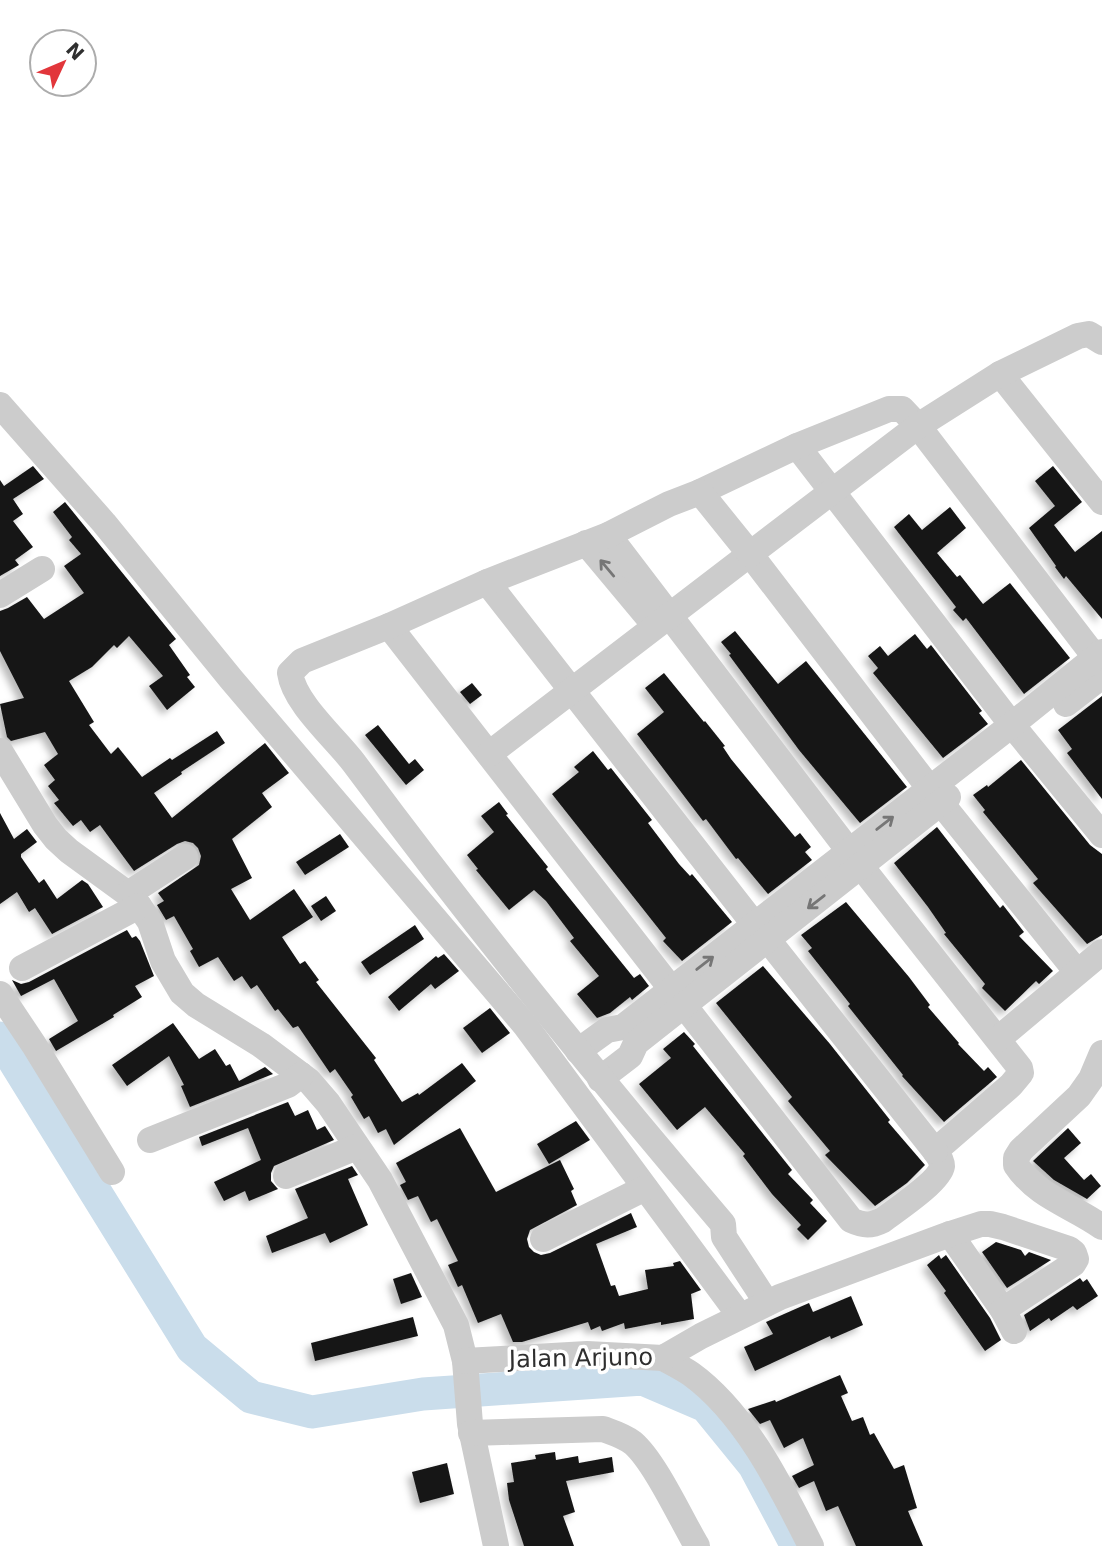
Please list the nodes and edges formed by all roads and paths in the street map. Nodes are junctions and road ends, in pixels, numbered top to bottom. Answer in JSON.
{"nodes":[{"id":1,"x":1102,"y":342,"type":"edge"},
{"id":2,"x":1000,"y":374,"type":"junction"},
{"id":3,"x":0,"y":405,"type":"edge"},
{"id":4,"x":918,"y":426,"type":"junction"},
{"id":5,"x":797,"y":446,"type":"junction"},
{"id":6,"x":700,"y":492,"type":"junction"},
{"id":7,"x":832,"y":492,"type":"junction"},
{"id":8,"x":1102,"y":502,"type":"edge"},
{"id":9,"x":597,"y":539,"type":"junction"},
{"id":10,"x":750,"y":554,"type":"junction"},
{"id":11,"x":42,"y":569,"type":"dead end"},
{"id":12,"x":486,"y":582,"type":"junction"},
{"id":13,"x":0,"y":595,"type":"edge"},
{"id":14,"x":661,"y":621,"type":"junction"},
{"id":15,"x":389,"y":626,"type":"junction"},
{"id":16,"x":1100,"y":663,"type":"edge"},
{"id":17,"x":572,"y":690,"type":"junction"},
{"id":18,"x":1018,"y":731,"type":"junction"},
{"id":19,"x":0,"y":751,"type":"edge"},
{"id":20,"x":489,"y":754,"type":"junction"},
{"id":21,"x":936,"y":796,"type":"junction"},
{"id":22,"x":1102,"y":835,"type":"edge"},
{"id":23,"x":185,"y":857,"type":"dead end"},
{"id":24,"x":848,"y":864,"type":"junction"},
{"id":25,"x":133,"y":900,"type":"junction"},
{"id":26,"x":761,"y":932,"type":"junction"},
{"id":27,"x":1102,"y":952,"type":"edge"},
{"id":28,"x":22,"y":968,"type":"dead end"},
{"id":29,"x":1077,"y":972,"type":"junction"},
{"id":30,"x":0,"y":994,"type":"edge"},
{"id":31,"x":678,"y":998,"type":"junction"},
{"id":32,"x":629,"y":1035,"type":"junction"},
{"id":33,"x":998,"y":1039,"type":"junction"},
{"id":34,"x":579,"y":1051,"type":"junction"},
{"id":35,"x":1102,"y":1053,"type":"edge"},
{"id":36,"x":301,"y":1075,"type":"junction"},
{"id":37,"x":600,"y":1079,"type":"junction"},
{"id":38,"x":1012,"y":1085,"type":"junction"},
{"id":39,"x":150,"y":1140,"type":"dead end"},
{"id":40,"x":358,"y":1147,"type":"junction"},
{"id":41,"x":935,"y":1151,"type":"junction"},
{"id":42,"x":112,"y":1172,"type":"dead end"},
{"id":43,"x":286,"y":1176,"type":"dead end"},
{"id":44,"x":645,"y":1188,"type":"junction"},
{"id":45,"x":1101,"y":1224,"type":"edge"},
{"id":46,"x":950,"y":1234,"type":"junction"},
{"id":47,"x":543,"y":1238,"type":"dead end"},
{"id":48,"x":774,"y":1300,"type":"junction"},
{"id":49,"x":740,"y":1316,"type":"junction"},
{"id":50,"x":663,"y":1358,"type":"junction"},
{"id":51,"x":466,"y":1365,"type":"junction"},
{"id":52,"x":470,"y":1428,"type":"junction"},
{"id":53,"x":496,"y":1546,"type":"edge"},
{"id":54,"x":697,"y":1546,"type":"edge"},
{"id":55,"x":811,"y":1546,"type":"edge"}],
"edges":[{"from":1,"to":2,"type":"street"},
{"from":2,"to":4,"type":"street"},
{"from":2,"to":8,"type":"street"},
{"from":3,"to":44,"type":"street"},
{"from":4,"to":5,"type":"street"},
{"from":4,"to":7,"type":"street"},
{"from":4,"to":16,"type":"street"},
{"from":5,"to":6,"type":"street"},
{"from":5,"to":7,"type":"street"},
{"from":6,"to":9,"type":"street"},
{"from":6,"to":10,"type":"street"},
{"from":7,"to":10,"type":"street"},
{"from":7,"to":18,"type":"street"},
{"from":9,"to":12,"type":"street"},
{"from":9,"to":14,"type":"street"},
{"from":10,"to":14,"type":"street"},
{"from":10,"to":21,"type":"street"},
{"from":11,"to":13,"type":"street"},
{"from":12,"to":15,"type":"street"},
{"from":12,"to":17,"type":"street"},
{"from":14,"to":17,"type":"street"},
{"from":14,"to":24,"type":"street"},
{"from":15,"to":20,"type":"street"},
{"from":15,"to":34,"type":"street"},
{"from":16,"to":18,"type":"street"},
{"from":17,"to":20,"type":"street"},
{"from":17,"to":26,"type":"street"},
{"from":18,"to":21,"type":"street"},
{"from":18,"to":22,"type":"street"},
{"from":19,"to":25,"type":"street"},
{"from":20,"to":31,"type":"street"},
{"from":21,"to":24,"type":"street"},
{"from":21,"to":29,"type":"street"},
{"from":23,"to":25,"type":"street"},
{"from":24,"to":26,"type":"street"},
{"from":24,"to":33,"type":"street"},
{"from":24,"to":38,"type":"street"},
{"from":25,"to":28,"type":"street"},
{"from":25,"to":36,"type":"street"},
{"from":26,"to":31,"type":"street"},
{"from":26,"to":41,"type":"street"},
{"from":27,"to":29,"type":"street"},
{"from":29,"to":33,"type":"street"},
{"from":30,"to":42,"type":"street"},
{"from":31,"to":32,"type":"street"},
{"from":31,"to":41,"type":"street"},
{"from":32,"to":34,"type":"street"},
{"from":32,"to":37,"type":"street"},
{"from":33,"to":38,"type":"street"},
{"from":34,"to":37,"type":"street"},
{"from":35,"to":45,"type":"street"},
{"from":36,"to":39,"type":"street"},
{"from":36,"to":40,"type":"street"},
{"from":37,"to":48,"type":"street"},
{"from":38,"to":41,"type":"street"},
{"from":40,"to":43,"type":"street"},
{"from":40,"to":51,"type":"street"},
{"from":44,"to":47,"type":"street"},
{"from":44,"to":49,"type":"street"},
{"from":46,"to":46,"type":"street","name":"Jalan Arjuno"},
{"from":46,"to":48,"type":"street","name":"Jalan Arjuno"},
{"from":48,"to":49,"type":"street","name":"Jalan Arjuno"},
{"from":49,"to":50,"type":"street","name":"Jalan Arjuno"},
{"from":50,"to":51,"type":"street","name":"Jalan Arjuno"},
{"from":50,"to":55,"type":"street"},
{"from":51,"to":52,"type":"street"},
{"from":52,"to":53,"type":"street"},
{"from":52,"to":54,"type":"street"}]}
